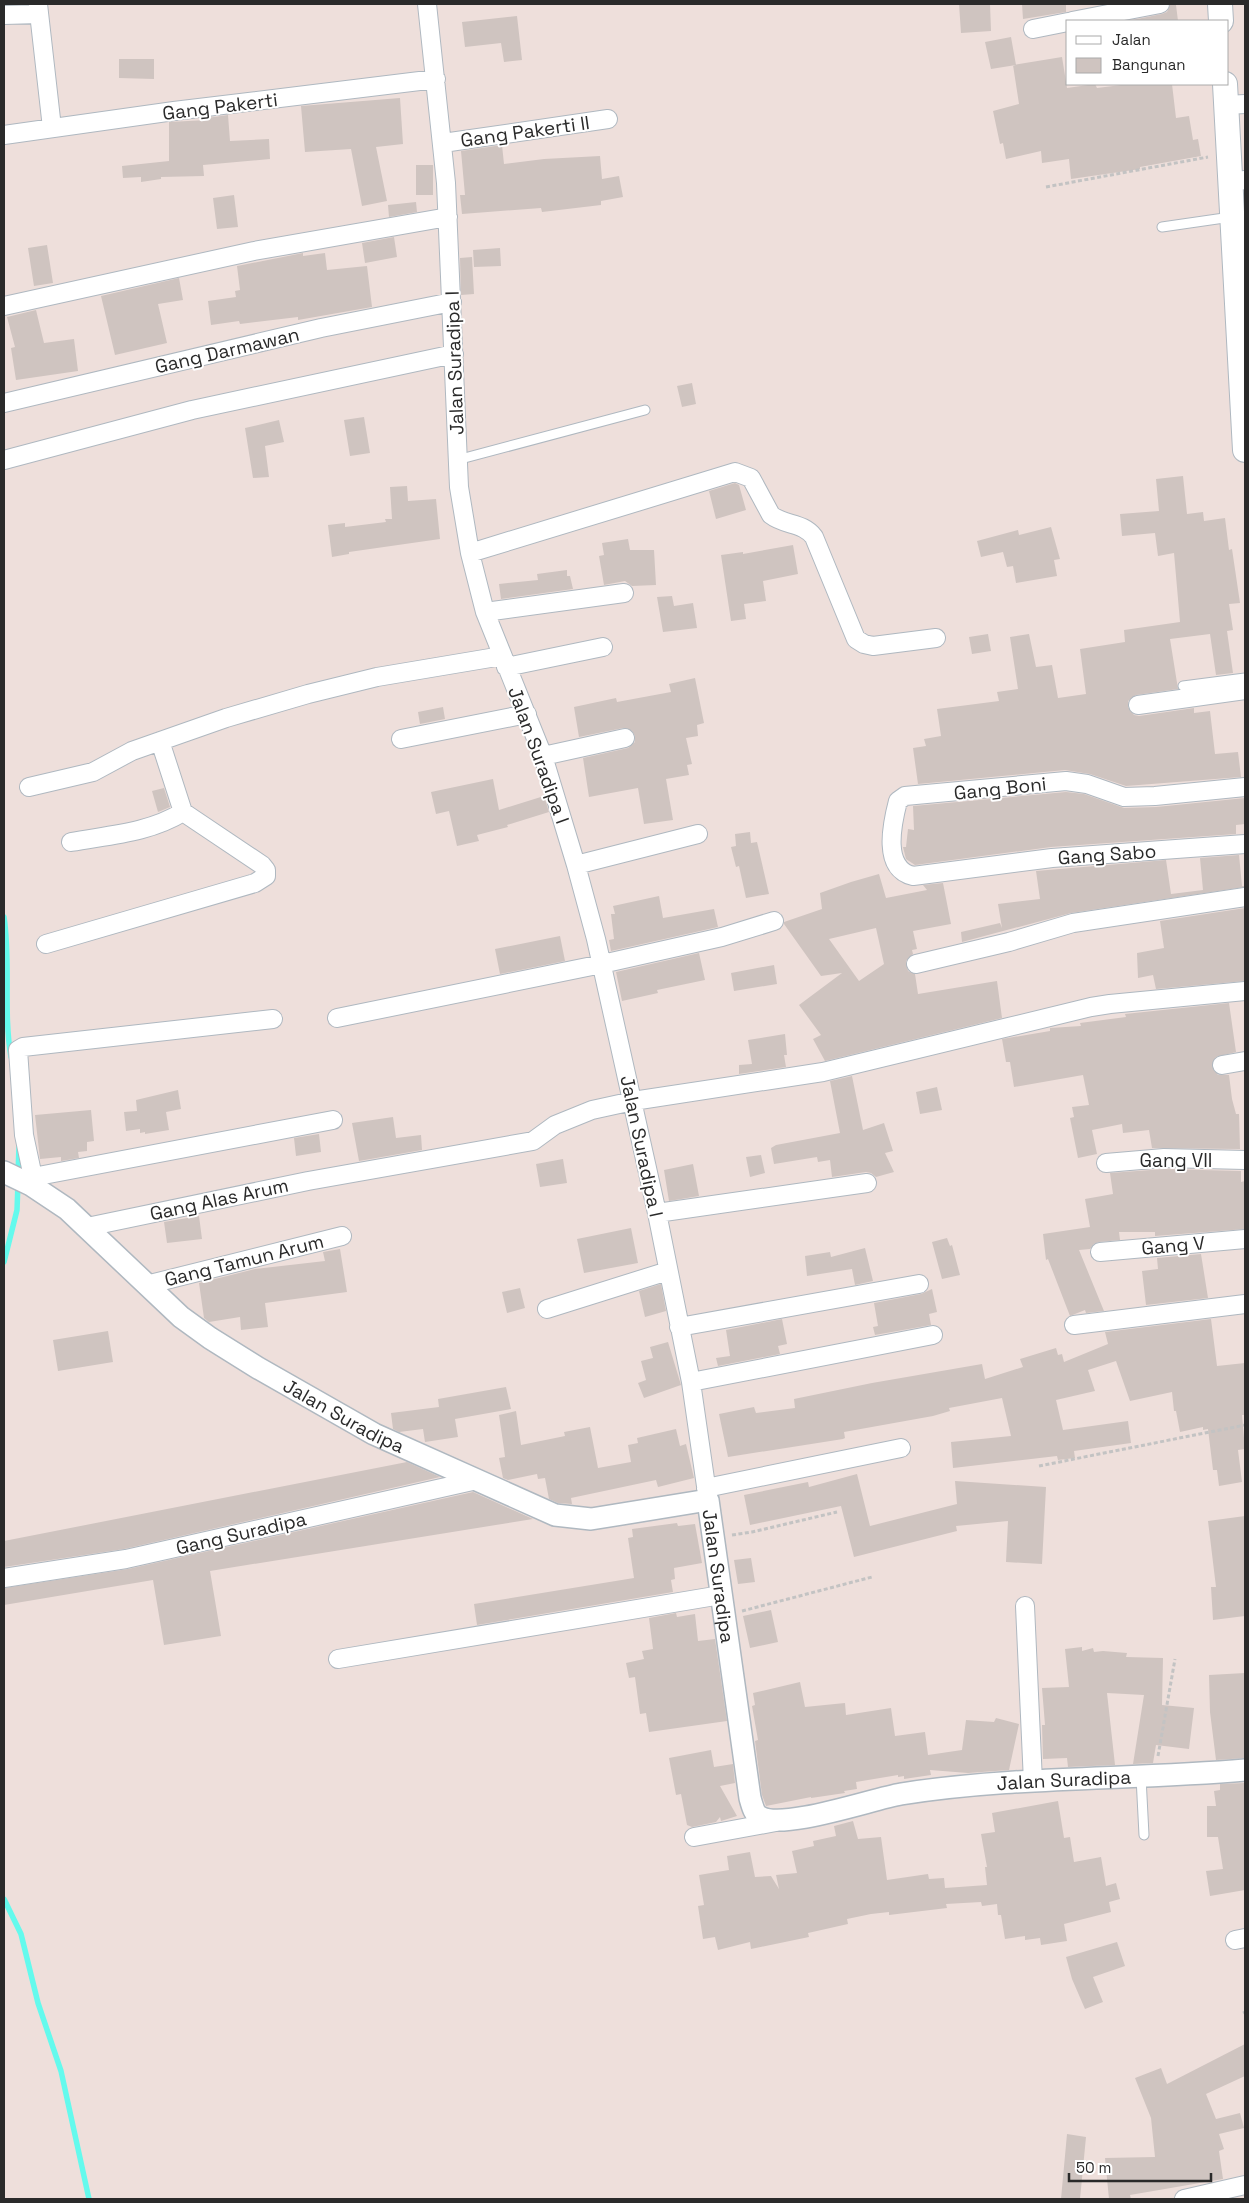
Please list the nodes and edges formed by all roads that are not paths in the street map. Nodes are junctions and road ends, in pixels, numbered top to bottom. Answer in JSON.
{"nodes":[{"id":1,"x":427,"y":4,"type":"edge"},
{"id":2,"x":1160,"y":4,"type":"edge"},
{"id":3,"x":1220,"y":4,"type":"edge"},
{"id":4,"x":38,"y":9,"type":"edge"},
{"id":5,"x":4,"y":15,"type":"edge"},
{"id":6,"x":1077,"y":20,"type":"edge"},
{"id":7,"x":1221,"y":20,"type":"edge"},
{"id":8,"x":1066,"y":22,"type":"edge"},
{"id":9,"x":1033,"y":29,"type":"dead end"},
{"id":10,"x":436,"y":79,"type":"junction"},
{"id":11,"x":1232,"y":97,"type":"edge"},
{"id":12,"x":608,"y":119,"type":"dead end"},
{"id":13,"x":52,"y":128,"type":"junction"},
{"id":14,"x":4,"y":135,"type":"edge"},
{"id":15,"x":443,"y":143,"type":"junction"},
{"id":16,"x":1238,"y":181,"type":"edge"},
{"id":17,"x":1232,"y":217,"type":"junction"},
{"id":18,"x":448,"y":218,"type":"junction"},
{"id":19,"x":1162,"y":227,"type":"dead end"},
{"id":20,"x":452,"y":302,"type":"junction"},
{"id":21,"x":4,"y":306,"type":"edge"},
{"id":22,"x":1242,"y":347,"type":"edge"},
{"id":23,"x":454,"y":354,"type":"junction"},
{"id":24,"x":4,"y":403,"type":"edge"},
{"id":25,"x":645,"y":410,"type":"dead end"},
{"id":26,"x":1245,"y":442,"type":"edge"},
{"id":27,"x":4,"y":460,"type":"edge"},
{"id":28,"x":457,"y":460,"type":"junction"},
{"id":29,"x":470,"y":553,"type":"junction"},
{"id":30,"x":624,"y":593,"type":"dead end"},
{"id":31,"x":485,"y":612,"type":"junction"},
{"id":32,"x":936,"y":638,"type":"dead end"},
{"id":33,"x":603,"y":647,"type":"dead end"},
{"id":34,"x":504,"y":662,"type":"junction"},
{"id":35,"x":1245,"y":678,"type":"edge"},
{"id":36,"x":1183,"y":686,"type":"dead end"},
{"id":37,"x":1245,"y":690,"type":"edge"},
{"id":38,"x":1138,"y":705,"type":"dead end"},
{"id":39,"x":527,"y":714,"type":"junction"},
{"id":40,"x":625,"y":738,"type":"dead end"},
{"id":41,"x":401,"y":740,"type":"dead end"},
{"id":42,"x":160,"y":741,"type":"junction"},
{"id":43,"x":543,"y":756,"type":"junction"},
{"id":44,"x":29,"y":787,"type":"dead end"},
{"id":45,"x":1245,"y":787,"type":"edge"},
{"id":46,"x":183,"y":812,"type":"junction"},
{"id":47,"x":698,"y":834,"type":"dead end"},
{"id":48,"x":71,"y":842,"type":"dead end"},
{"id":49,"x":1245,"y":844,"type":"edge"},
{"id":50,"x":576,"y":865,"type":"junction"},
{"id":51,"x":970,"y":870,"type":"joint"},
{"id":52,"x":1245,"y":897,"type":"edge"},
{"id":53,"x":774,"y":921,"type":"dead end"},
{"id":54,"x":46,"y":944,"type":"dead end"},
{"id":55,"x":602,"y":964,"type":"junction"},
{"id":56,"x":916,"y":964,"type":"dead end"},
{"id":57,"x":1245,"y":991,"type":"edge"},
{"id":58,"x":337,"y":1018,"type":"dead end"},
{"id":59,"x":273,"y":1019,"type":"dead end"},
{"id":60,"x":1245,"y":1061,"type":"edge"},
{"id":61,"x":1222,"y":1065,"type":"dead end"},
{"id":62,"x":633,"y":1101,"type":"junction"},
{"id":63,"x":333,"y":1120,"type":"dead end"},
{"id":64,"x":1245,"y":1160,"type":"edge"},
{"id":65,"x":1106,"y":1163,"type":"dead end"},
{"id":66,"x":4,"y":1172,"type":"edge"},
{"id":67,"x":34,"y":1182,"type":"junction"},
{"id":68,"x":867,"y":1183,"type":"dead end"},
{"id":69,"x":657,"y":1213,"type":"junction"},
{"id":70,"x":87,"y":1227,"type":"junction"},
{"id":71,"x":342,"y":1236,"type":"dead end"},
{"id":72,"x":1245,"y":1239,"type":"edge"},
{"id":73,"x":1100,"y":1252,"type":"dead end"},
{"id":74,"x":668,"y":1271,"type":"junction"},
{"id":75,"x":919,"y":1284,"type":"dead end"},
{"id":76,"x":146,"y":1285,"type":"junction"},
{"id":77,"x":1245,"y":1304,"type":"edge"},
{"id":78,"x":547,"y":1309,"type":"dead end"},
{"id":79,"x":1074,"y":1325,"type":"dead end"},
{"id":80,"x":680,"y":1327,"type":"junction"},
{"id":81,"x":933,"y":1335,"type":"dead end"},
{"id":82,"x":691,"y":1382,"type":"junction"},
{"id":83,"x":901,"y":1448,"type":"dead end"},
{"id":84,"x":477,"y":1480,"type":"junction"},
{"id":85,"x":707,"y":1494,"type":"junction"},
{"id":86,"x":4,"y":1578,"type":"edge"},
{"id":87,"x":722,"y":1605,"type":"junction"},
{"id":88,"x":1025,"y":1606,"type":"dead end"},
{"id":89,"x":338,"y":1659,"type":"dead end"},
{"id":90,"x":1245,"y":1770,"type":"edge"},
{"id":91,"x":1147,"y":1777,"type":"junction"},
{"id":92,"x":1033,"y":1782,"type":"junction"},
{"id":93,"x":776,"y":1822,"type":"junction"},
{"id":94,"x":1144,"y":1835,"type":"dead end"},
{"id":95,"x":694,"y":1838,"type":"dead end"},
{"id":96,"x":1245,"y":2185,"type":"edge"},
{"id":97,"x":1184,"y":2199,"type":"edge"}],
"edges":[{"from":1,"to":10,"type":"street","name":"Jalan Suradipa I"},
{"from":2,"to":6,"type":"street"},
{"from":3,"to":7,"type":"main road"},
{"from":4,"to":5,"type":"street"},
{"from":4,"to":13,"type":"street"},
{"from":8,"to":9,"type":"street"},
{"from":10,"to":13,"type":"street","name":"Gang Pakerti"},
{"from":10,"to":15,"type":"street","name":"Jalan Suradipa I"},
{"from":11,"to":16,"type":"main road"},
{"from":12,"to":15,"type":"street","name":"Gang Pakerti II"},
{"from":13,"to":14,"type":"street","name":"Gang Pakerti"},
{"from":15,"to":18,"type":"street","name":"Jalan Suradipa I"},
{"from":16,"to":17,"type":"main road"},
{"from":17,"to":19,"type":"lane"},
{"from":17,"to":22,"type":"main road"},
{"from":18,"to":20,"type":"street","name":"Jalan Suradipa I"},
{"from":18,"to":21,"type":"street"},
{"from":20,"to":23,"type":"street","name":"Jalan Suradipa I"},
{"from":20,"to":24,"type":"street","name":"Gang Darmawan"},
{"from":22,"to":26,"type":"main road"},
{"from":23,"to":27,"type":"street"},
{"from":23,"to":28,"type":"street","name":"Jalan Suradipa I"},
{"from":25,"to":28,"type":"lane"},
{"from":28,"to":29,"type":"street","name":"Jalan Suradipa I"},
{"from":29,"to":31,"type":"street","name":"Jalan Suradipa I"},
{"from":29,"to":32,"type":"street"},
{"from":30,"to":31,"type":"street"},
{"from":31,"to":34,"type":"street","name":"Jalan Suradipa I"},
{"from":33,"to":34,"type":"street"},
{"from":34,"to":39,"type":"street","name":"Jalan Suradipa I"},
{"from":34,"to":42,"type":"street"},
{"from":35,"to":36,"type":"lane"},
{"from":37,"to":38,"type":"street"},
{"from":39,"to":41,"type":"street"},
{"from":39,"to":43,"type":"street","name":"Jalan Suradipa I"},
{"from":40,"to":43,"type":"street"},
{"from":42,"to":44,"type":"street"},
{"from":42,"to":46,"type":"street"},
{"from":43,"to":50,"type":"street","name":"Jalan Suradipa I"},
{"from":45,"to":51,"type":"street","name":"Gang Boni"},
{"from":46,"to":48,"type":"street"},
{"from":46,"to":54,"type":"street"},
{"from":47,"to":50,"type":"street"},
{"from":49,"to":51,"type":"street","name":"Gang Sabo"},
{"from":50,"to":55,"type":"street","name":"Jalan Suradipa I"},
{"from":52,"to":56,"type":"street"},
{"from":53,"to":55,"type":"street"},
{"from":55,"to":58,"type":"street"},
{"from":55,"to":62,"type":"street","name":"Jalan Suradipa I"},
{"from":57,"to":62,"type":"street","name":"Gang Alas Arum"},
{"from":59,"to":67,"type":"street"},
{"from":60,"to":61,"type":"street"},
{"from":62,"to":69,"type":"street","name":"Jalan Suradipa I"},
{"from":62,"to":70,"type":"street","name":"Gang Alas Arum"},
{"from":63,"to":67,"type":"street"},
{"from":64,"to":65,"type":"street","name":"Gang VII"},
{"from":66,"to":67,"type":"street","name":"Jalan Suradipa"},
{"from":67,"to":70,"type":"street","name":"Jalan Suradipa"},
{"from":68,"to":69,"type":"street"},
{"from":69,"to":74,"type":"street","name":"Jalan Suradipa I"},
{"from":70,"to":76,"type":"street","name":"Jalan Suradipa"},
{"from":71,"to":76,"type":"street","name":"Gang Tamun Arum"},
{"from":72,"to":73,"type":"street","name":"Gang V"},
{"from":74,"to":78,"type":"street"},
{"from":74,"to":80,"type":"street","name":"Jalan Suradipa I"},
{"from":75,"to":80,"type":"street"},
{"from":76,"to":84,"type":"street","name":"Jalan Suradipa"},
{"from":77,"to":79,"type":"street"},
{"from":80,"to":82,"type":"street","name":"Jalan Suradipa I"},
{"from":81,"to":82,"type":"street"},
{"from":82,"to":85,"type":"street","name":"Jalan Suradipa I"},
{"from":83,"to":85,"type":"street"},
{"from":84,"to":85,"type":"street","name":"Jalan Suradipa"},
{"from":84,"to":86,"type":"street","name":"Gang Suradipa"},
{"from":85,"to":87,"type":"street","name":"Jalan Suradipa"},
{"from":87,"to":89,"type":"street"},
{"from":87,"to":93,"type":"street","name":"Jalan Suradipa"},
{"from":88,"to":92,"type":"street"},
{"from":90,"to":91,"type":"street","name":"Jalan Suradipa"},
{"from":91,"to":92,"type":"street","name":"Jalan Suradipa"},
{"from":91,"to":94,"type":"lane"},
{"from":92,"to":93,"type":"street","name":"Jalan Suradipa"},
{"from":93,"to":95,"type":"street"},
{"from":96,"to":97,"type":"street"}]}
